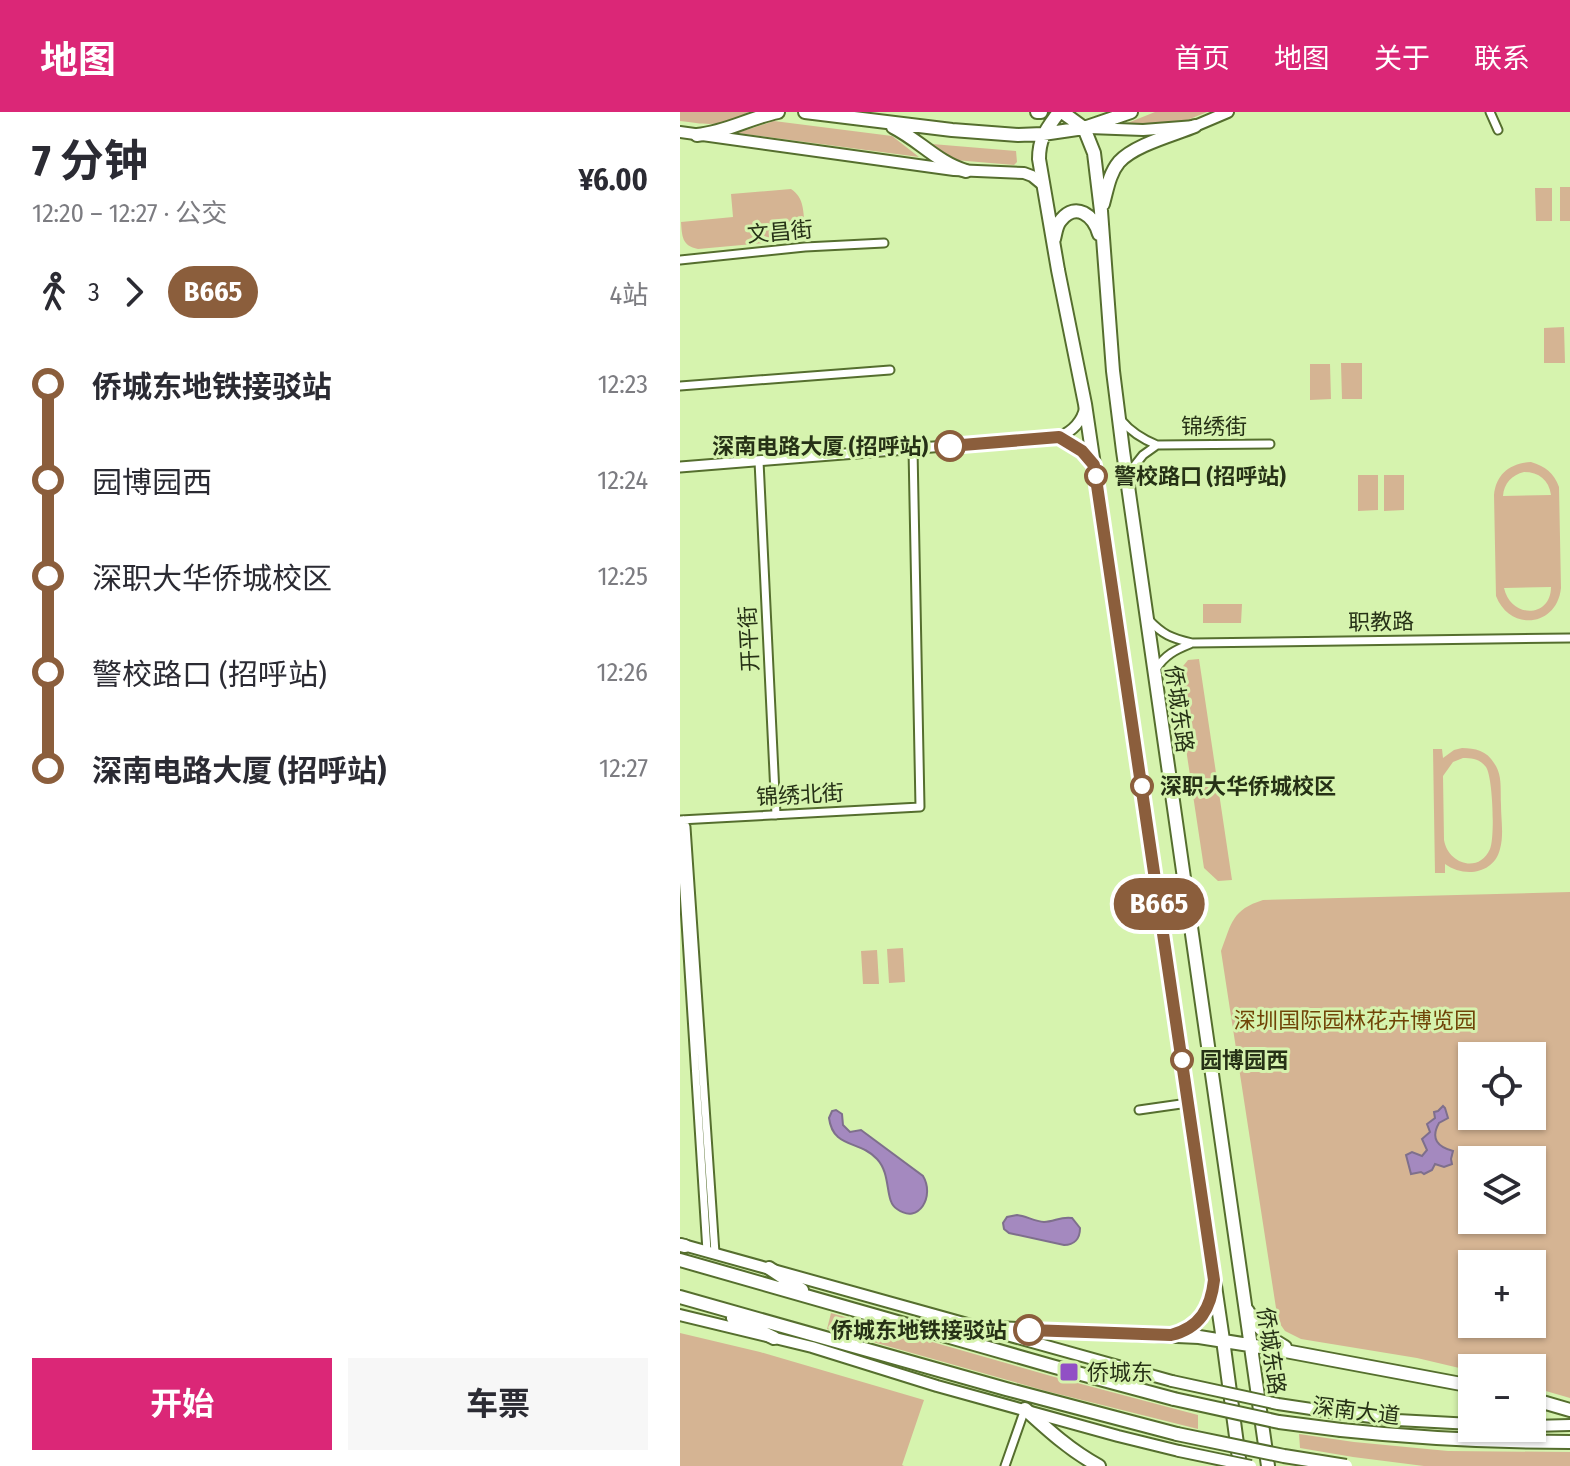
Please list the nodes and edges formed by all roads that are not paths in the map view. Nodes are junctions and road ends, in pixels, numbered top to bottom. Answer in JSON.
{"nodes":[{"id":1,"x":778,"y":112,"type":"edge"},
{"id":2,"x":805,"y":112,"type":"edge"},
{"id":3,"x":1060,"y":112,"type":"edge"},
{"id":4,"x":1131,"y":112,"type":"edge"},
{"id":5,"x":1228,"y":112,"type":"edge"},
{"id":6,"x":1490,"y":112,"type":"edge"},
{"id":7,"x":879,"y":121,"type":"junction"},
{"id":8,"x":1195,"y":126,"type":"junction"},
{"id":9,"x":1084,"y":128,"type":"junction"},
{"id":10,"x":1498,"y":130,"type":"dead end"},
{"id":11,"x":680,"y":132,"type":"edge"},
{"id":12,"x":1043,"y":134,"type":"junction"},
{"id":13,"x":697,"y":135,"type":"junction"},
{"id":14,"x":966,"y":171,"type":"junction"},
{"id":15,"x":1043,"y":185,"type":"junction"},
{"id":16,"x":1101,"y":211,"type":"junction"},
{"id":17,"x":884,"y":243,"type":"dead end"},
{"id":18,"x":1053,"y":244,"type":"junction"},
{"id":19,"x":1105,"y":253,"type":"junction"},
{"id":20,"x":680,"y":260,"type":"edge"},
{"id":21,"x":890,"y":370,"type":"dead end"},
{"id":22,"x":680,"y":386,"type":"edge"},
{"id":23,"x":1085,"y":404,"type":"junction"},
{"id":24,"x":1118,"y":418,"type":"junction"},
{"id":25,"x":1059,"y":437,"type":"junction"},
{"id":26,"x":1270,"y":444,"type":"dead end"},
{"id":27,"x":1157,"y":445,"type":"junction"},
{"id":28,"x":913,"y":449,"type":"junction"},
{"id":29,"x":759,"y":461,"type":"junction"},
{"id":30,"x":1094,"y":465,"type":"junction"},
{"id":31,"x":680,"y":467,"type":"edge"},
{"id":32,"x":1126,"y":477,"type":"junction"},
{"id":33,"x":1146,"y":617,"type":"junction"},
{"id":34,"x":1570,"y":638,"type":"edge"},
{"id":35,"x":1192,"y":643,"type":"junction"},
{"id":36,"x":1154,"y":673,"type":"junction"},
{"id":37,"x":776,"y":815,"type":"junction"},
{"id":38,"x":682,"y":820,"type":"edge"},
{"id":39,"x":1188,"y":1103,"type":"junction"},
{"id":40,"x":1139,"y":1110,"type":"dead end"},
{"id":41,"x":682,"y":1245,"type":"edge"},
{"id":42,"x":711,"y":1252,"type":"junction"},
{"id":43,"x":680,"y":1260,"type":"edge"},
{"id":44,"x":769,"y":1268,"type":"junction"},
{"id":45,"x":1214,"y":1280,"type":"junction"},
{"id":46,"x":680,"y":1297,"type":"edge"},
{"id":47,"x":814,"y":1298,"type":"junction"},
{"id":48,"x":705,"y":1304,"type":"junction"},
{"id":49,"x":1244,"y":1305,"type":"junction"},
{"id":50,"x":680,"y":1315,"type":"edge"},
{"id":51,"x":974,"y":1327,"type":"junction"},
{"id":52,"x":1171,"y":1335,"type":"junction"},
{"id":53,"x":774,"y":1338,"type":"junction"},
{"id":54,"x":1223,"y":1340,"type":"junction"},
{"id":55,"x":1249,"y":1345,"type":"junction"},
{"id":56,"x":1298,"y":1353,"type":"junction"},
{"id":57,"x":1458,"y":1383,"type":"edge"},
{"id":58,"x":1546,"y":1403,"type":"edge"},
{"id":59,"x":1025,"y":1409,"type":"junction"},
{"id":60,"x":1570,"y":1410,"type":"edge"},
{"id":61,"x":1458,"y":1423,"type":"edge"},
{"id":62,"x":1570,"y":1425,"type":"edge"},
{"id":63,"x":1546,"y":1426,"type":"edge"},
{"id":64,"x":1570,"y":1442,"type":"edge"},
{"id":65,"x":1005,"y":1466,"type":"edge"},
{"id":66,"x":1099,"y":1466,"type":"edge"},
{"id":67,"x":1240,"y":1466,"type":"edge"},
{"id":68,"x":1251,"y":1466,"type":"edge"},
{"id":69,"x":1268,"y":1466,"type":"edge"},
{"id":70,"x":1347,"y":1466,"type":"edge"}],
"edges":[{"from":1,"to":13,"type":"main road"},
{"from":2,"to":7,"type":"main road"},
{"from":3,"to":9,"type":"main road"},
{"from":3,"to":12,"type":"main road"},
{"from":4,"to":9,"type":"main road"},
{"from":5,"to":8,"type":"main road"},
{"from":6,"to":10,"type":"street"},
{"from":7,"to":12,"type":"main road"},
{"from":7,"to":14,"type":"main road"},
{"from":8,"to":9,"type":"main road"},
{"from":8,"to":16,"type":"main road"},
{"from":9,"to":12,"type":"main road"},
{"from":9,"to":16,"type":"main road","name":"侨城东路"},
{"from":11,"to":13,"type":"main road"},
{"from":12,"to":15,"type":"main road","name":"侨城东路"},
{"from":13,"to":14,"type":"main road"},
{"from":14,"to":15,"type":"main road"},
{"from":15,"to":18,"type":"main road","name":"侨城东路"},
{"from":16,"to":19,"type":"main road","name":"侨城东路"},
{"from":17,"to":20,"type":"street","name":"文昌街"},
{"from":18,"to":19,"type":"main road"},
{"from":18,"to":23,"type":"main road","name":"侨城东路"},
{"from":19,"to":24,"type":"main road","name":"侨城东路"},
{"from":21,"to":22,"type":"street"},
{"from":23,"to":25,"type":"street"},
{"from":23,"to":30,"type":"main road","name":"侨城东路"},
{"from":24,"to":27,"type":"street","name":"锦绣街"},
{"from":24,"to":32,"type":"main road","name":"侨城东路"},
{"from":25,"to":28,"type":"street"},
{"from":25,"to":30,"type":"street"},
{"from":26,"to":27,"type":"street","name":"锦绣街"},
{"from":27,"to":32,"type":"street","name":"锦绣街"},
{"from":28,"to":29,"type":"street"},
{"from":28,"to":37,"type":"street","name":"锦绣北街"},
{"from":29,"to":31,"type":"street"},
{"from":29,"to":37,"type":"street","name":"开平街"},
{"from":30,"to":39,"type":"main road","name":"侨城东路"},
{"from":32,"to":33,"type":"main road","name":"侨城东路"},
{"from":33,"to":35,"type":"street","name":"职教路"},
{"from":33,"to":36,"type":"main road","name":"侨城东路"},
{"from":34,"to":35,"type":"street","name":"职教路"},
{"from":35,"to":36,"type":"street"},
{"from":36,"to":49,"type":"main road","name":"侨城东路"},
{"from":37,"to":38,"type":"street","name":"锦绣北街"},
{"from":38,"to":42,"type":"street"},
{"from":39,"to":40,"type":"street"},
{"from":39,"to":45,"type":"main road","name":"侨城东路"},
{"from":41,"to":42,"type":"main road"},
{"from":42,"to":44,"type":"main road"},
{"from":43,"to":47,"type":"main road","name":"深南大道"},
{"from":44,"to":47,"type":"main road"},
{"from":44,"to":51,"type":"main road"},
{"from":45,"to":52,"type":"main road"},
{"from":45,"to":54,"type":"main road","name":"侨城东路"},
{"from":46,"to":48,"type":"main road"},
{"from":47,"to":64,"type":"main road","name":"深南大道","bridge":true},
{"from":48,"to":53,"type":"main road"},
{"from":48,"to":70,"type":"main road","bridge":true},
{"from":49,"to":55,"type":"main road","name":"侨城东路"},
{"from":49,"to":56,"type":"main road"},
{"from":50,"to":53,"type":"main road"},
{"from":51,"to":52,"type":"main road"},
{"from":51,"to":61,"type":"main road","bridge":true},
{"from":52,"to":54,"type":"main road"},
{"from":53,"to":59,"type":"main road"},
{"from":54,"to":55,"type":"main road"},
{"from":54,"to":67,"type":"main road","name":"侨城东路"},
{"from":55,"to":56,"type":"main road"},
{"from":55,"to":69,"type":"main road","name":"侨城东路"},
{"from":56,"to":57,"type":"main road"},
{"from":58,"to":60,"type":"main road"},
{"from":59,"to":65,"type":"street"},
{"from":59,"to":66,"type":"main road"},
{"from":59,"to":68,"type":"main road","bridge":true},
{"from":62,"to":63,"type":"main road"}]}
